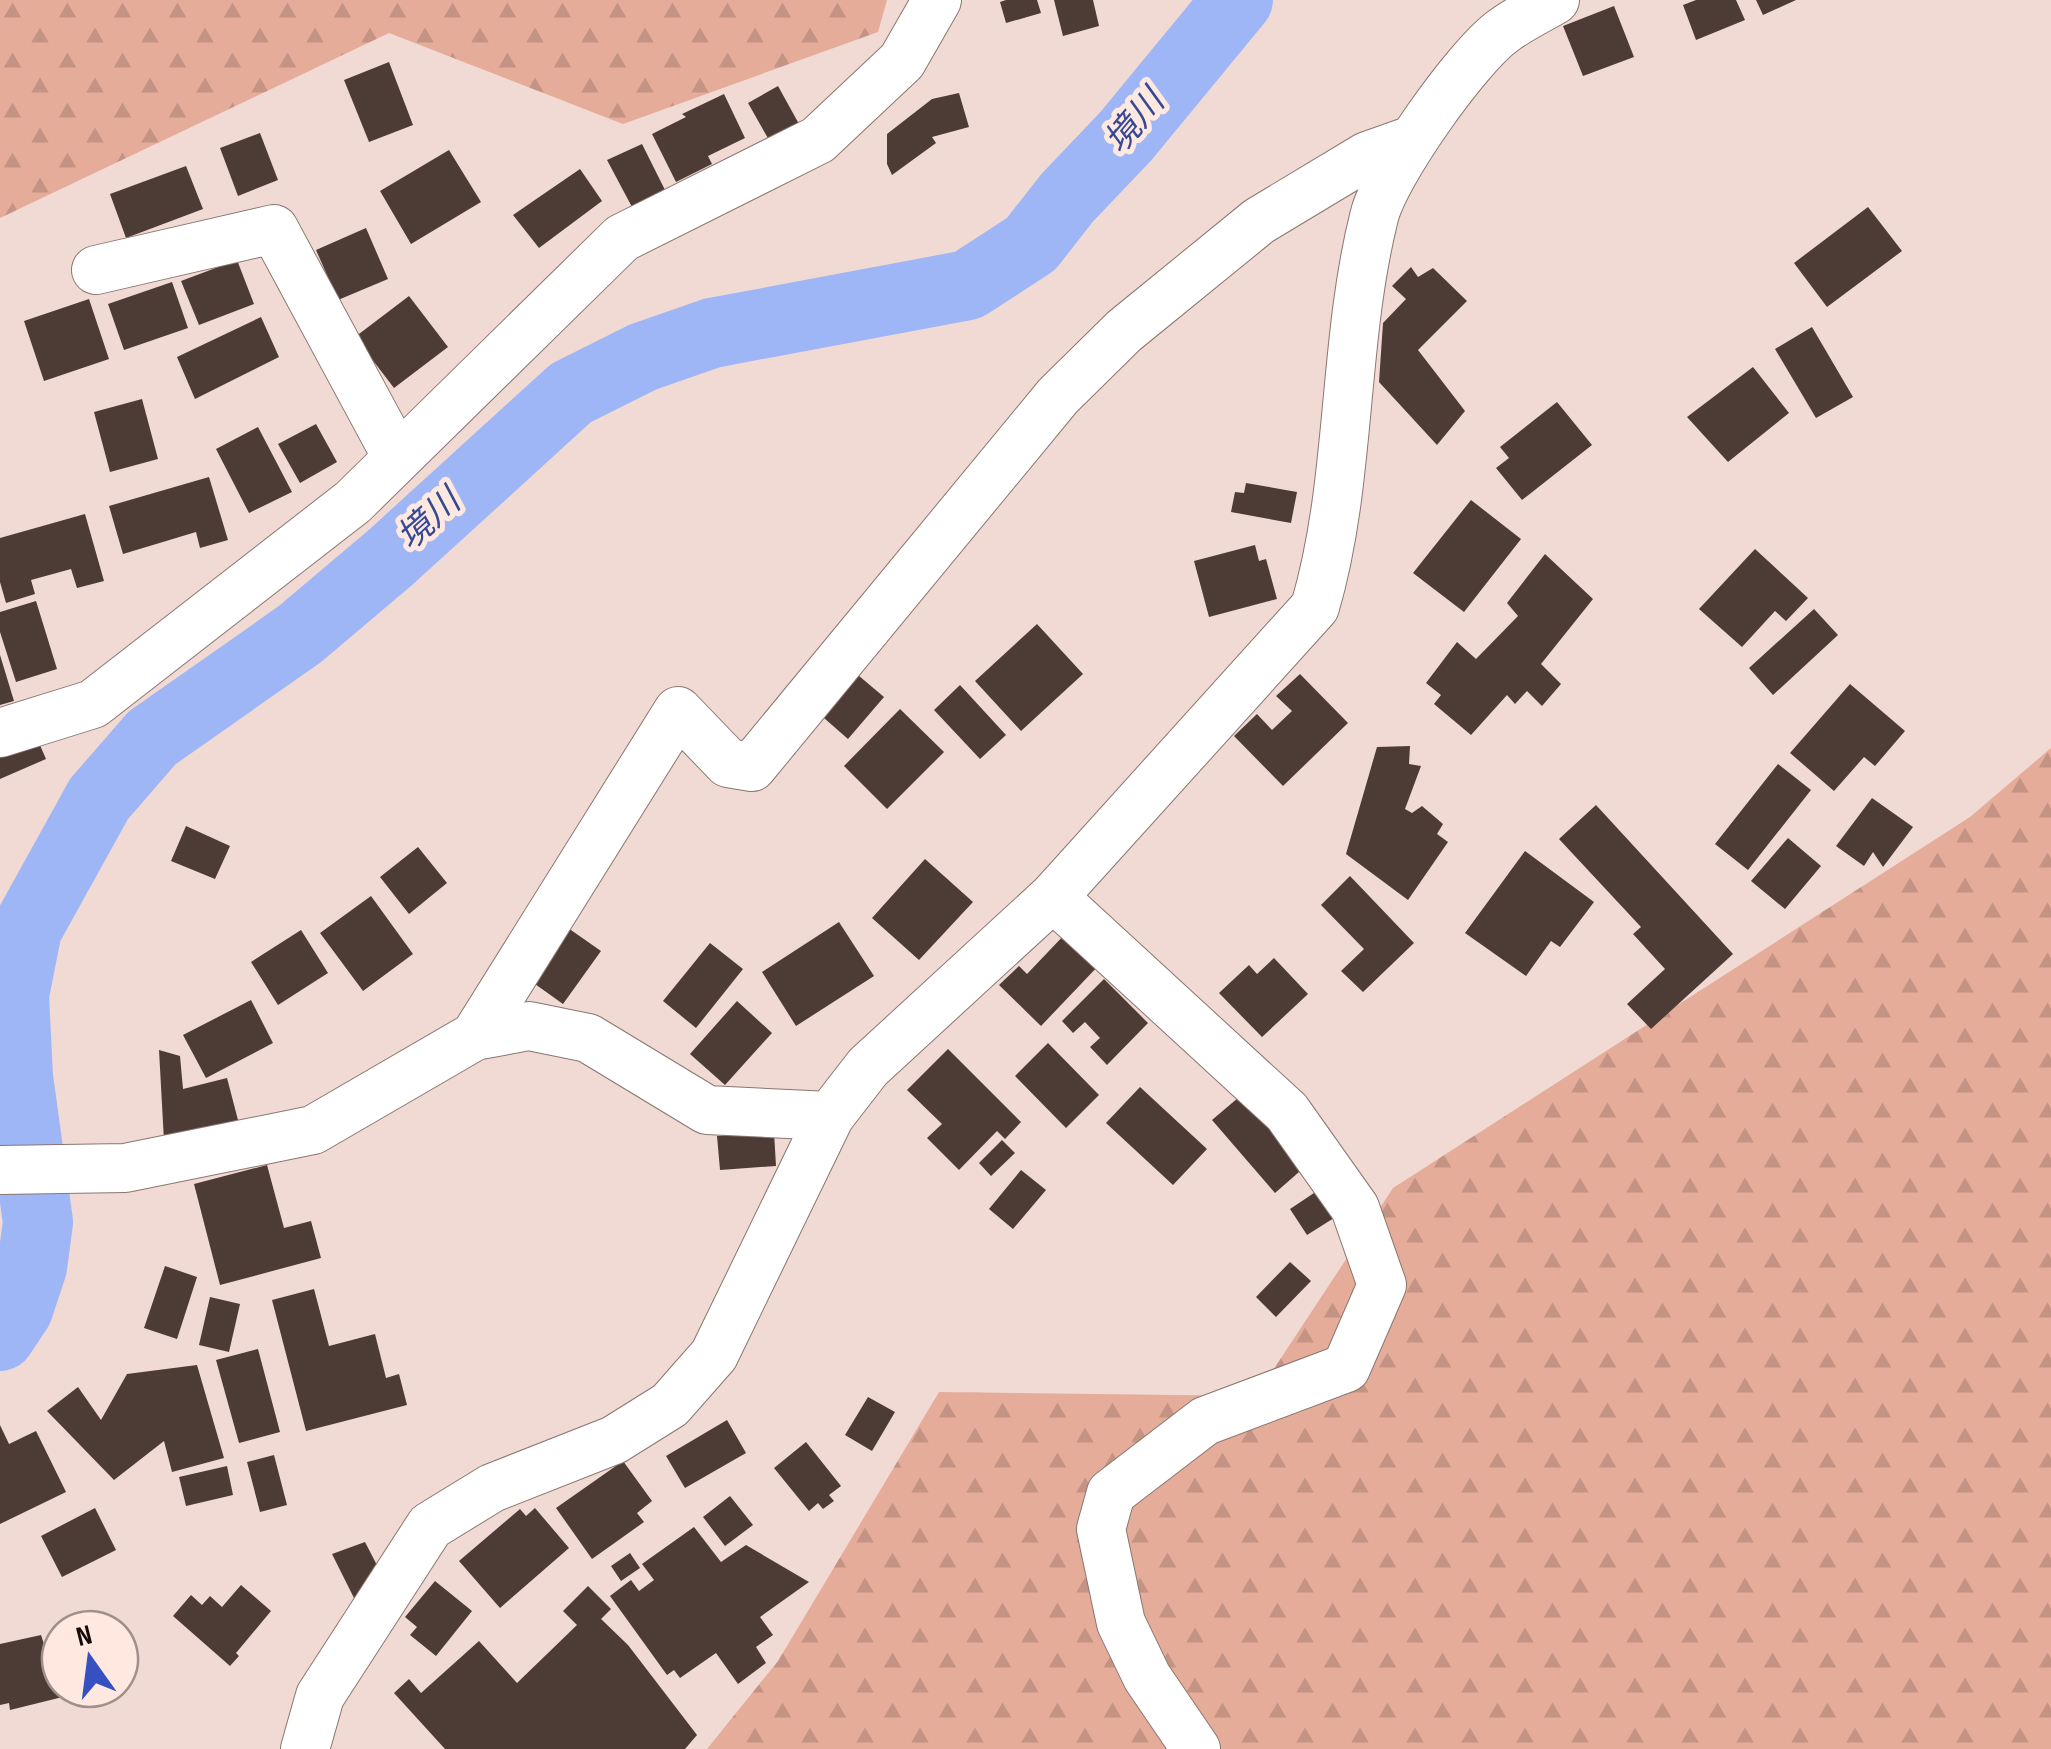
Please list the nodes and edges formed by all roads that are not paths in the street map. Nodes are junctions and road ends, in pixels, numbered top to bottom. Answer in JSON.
{"nodes":[{"id":1,"x":1556,"y":0,"type":"edge"},
{"id":2,"x":929,"y":7,"type":"edge"},
{"id":3,"x":1412,"y":140,"type":"junction"},
{"id":4,"x":96,"y":270,"type":"dead end"},
{"id":5,"x":397,"y":457,"type":"junction"},
{"id":6,"x":0,"y":733,"type":"edge"},
{"id":7,"x":1053,"y":896,"type":"junction"},
{"id":8,"x":475,"y":1036,"type":"junction"},
{"id":9,"x":830,"y":1116,"type":"junction"},
{"id":10,"x":4,"y":1171,"type":"edge"},
{"id":11,"x":305,"y":1749,"type":"edge"},
{"id":12,"x":1196,"y":1749,"type":"edge"}],
"edges":[{"from":1,"to":3,"type":"street"},
{"from":2,"to":5,"type":"street"},
{"from":3,"to":7,"type":"street"},
{"from":3,"to":8,"type":"street"},
{"from":4,"to":5,"type":"street"},
{"from":5,"to":6,"type":"street"},
{"from":7,"to":9,"type":"street"},
{"from":7,"to":12,"type":"street"},
{"from":8,"to":9,"type":"street"},
{"from":8,"to":10,"type":"street"},
{"from":9,"to":11,"type":"street"}]}
